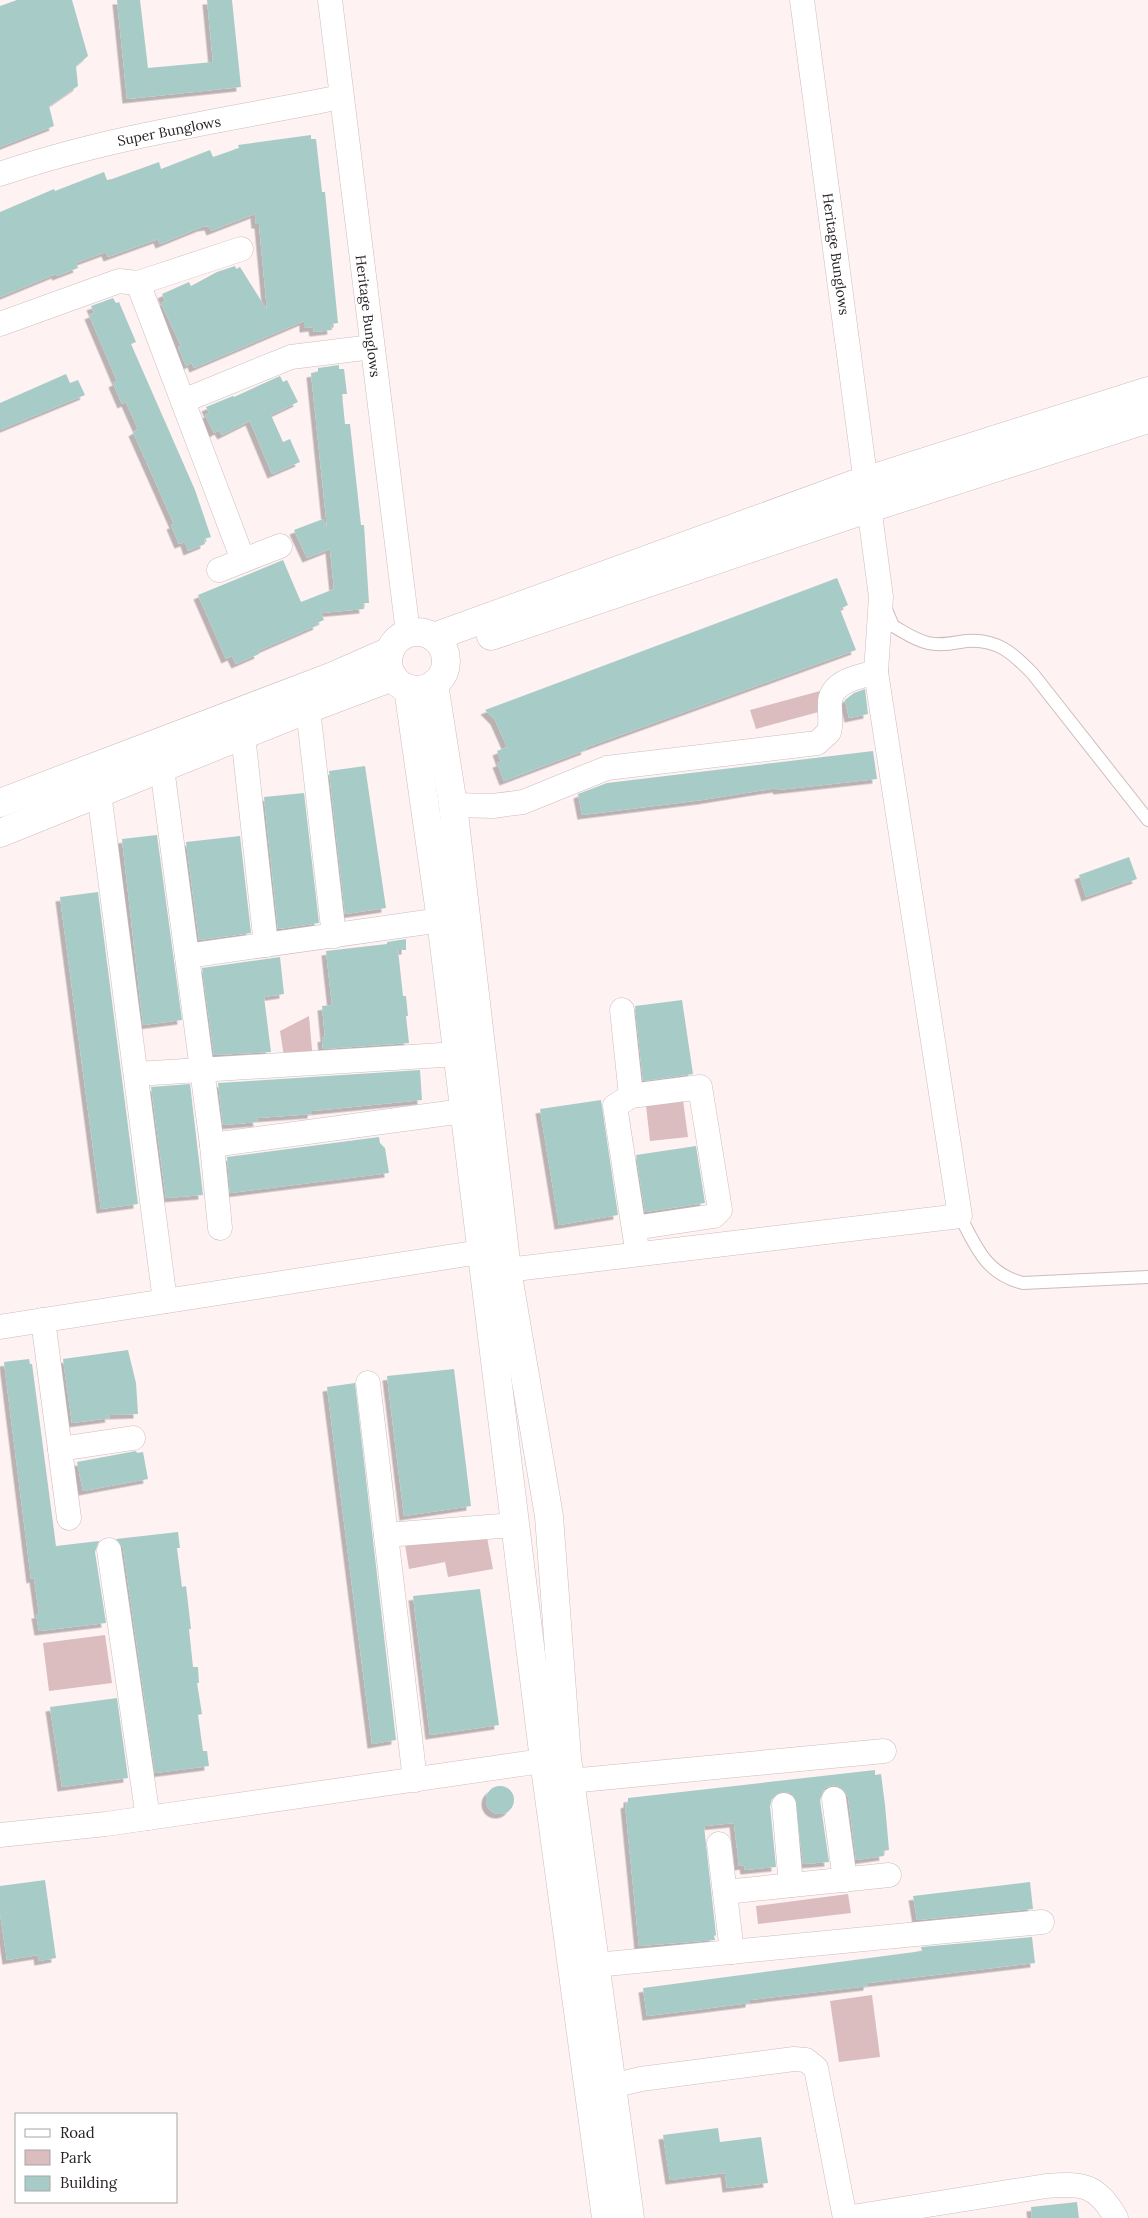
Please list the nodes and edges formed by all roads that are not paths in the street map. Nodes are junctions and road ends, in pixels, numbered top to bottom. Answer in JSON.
{"nodes":[{"id":1,"x":330,"y":0,"type":"edge"},
{"id":2,"x":802,"y":0,"type":"edge"},
{"id":3,"x":341,"y":97,"type":"junction"},
{"id":4,"x":0,"y":174,"type":"edge"},
{"id":5,"x":242,"y":249,"type":"dead end"},
{"id":6,"x":138,"y":283,"type":"junction"},
{"id":7,"x":0,"y":324,"type":"edge"},
{"id":8,"x":372,"y":347,"type":"junction"},
{"id":9,"x":1148,"y":391,"type":"edge"},
{"id":10,"x":183,"y":401,"type":"junction"},
{"id":11,"x":1148,"y":419,"type":"edge"},
{"id":12,"x":867,"y":481,"type":"junction"},
{"id":13,"x":870,"y":508,"type":"junction"},
{"id":14,"x":280,"y":546,"type":"dead end"},
{"id":15,"x":243,"y":560,"type":"junction"},
{"id":16,"x":219,"y":570,"type":"dead end"},
{"id":17,"x":881,"y":597,"type":"junction"},
{"id":18,"x":416,"y":660,"type":"junction"},
{"id":19,"x":876,"y":672,"type":"junction"},
{"id":20,"x":308,"y":709,"type":"junction"},
{"id":21,"x":243,"y":735,"type":"junction"},
{"id":22,"x":162,"y":768,"type":"junction"},
{"id":23,"x":99,"y":793,"type":"junction"},
{"id":24,"x":0,"y":804,"type":"edge"},
{"id":25,"x":453,"y":805,"type":"junction"},
{"id":26,"x":1148,"y":820,"type":"edge"},
{"id":27,"x":0,"y":833,"type":"edge"},
{"id":28,"x":441,"y":920,"type":"junction"},
{"id":29,"x":334,"y":936,"type":"junction"},
{"id":30,"x":266,"y":945,"type":"junction"},
{"id":31,"x":187,"y":956,"type":"junction"},
{"id":32,"x":622,"y":1010,"type":"dead end"},
{"id":33,"x":458,"y":1054,"type":"junction"},
{"id":34,"x":202,"y":1070,"type":"junction"},
{"id":35,"x":136,"y":1074,"type":"junction"},
{"id":36,"x":712,"y":1076,"type":"dead end"},
{"id":37,"x":631,"y":1096,"type":"junction"},
{"id":38,"x":464,"y":1111,"type":"junction"},
{"id":39,"x":212,"y":1145,"type":"junction"},
{"id":40,"x":960,"y":1216,"type":"junction"},
{"id":41,"x":220,"y":1228,"type":"dead end"},
{"id":42,"x":634,"y":1228,"type":"junction"},
{"id":43,"x":732,"y":1243,"type":"junction"},
{"id":44,"x":638,"y":1254,"type":"junction"},
{"id":45,"x":490,"y":1265,"type":"junction"},
{"id":46,"x":1148,"y":1277,"type":"edge"},
{"id":47,"x":165,"y":1301,"type":"junction"},
{"id":48,"x":43,"y":1320,"type":"junction"},
{"id":49,"x":0,"y":1327,"type":"edge"},
{"id":50,"x":368,"y":1383,"type":"dead end"},
{"id":51,"x":132,"y":1438,"type":"dead end"},
{"id":52,"x":60,"y":1449,"type":"junction"},
{"id":53,"x":69,"y":1518,"type":"dead end"},
{"id":54,"x":514,"y":1525,"type":"junction"},
{"id":55,"x":386,"y":1534,"type":"junction"},
{"id":56,"x":109,"y":1550,"type":"dead end"},
{"id":57,"x":884,"y":1751,"type":"dead end"},
{"id":58,"x":560,"y":1766,"type":"junction"},
{"id":59,"x":415,"y":1780,"type":"junction"},
{"id":60,"x":834,"y":1799,"type":"dead end"},
{"id":61,"x":784,"y":1805,"type":"dead end"},
{"id":62,"x":148,"y":1818,"type":"junction"},
{"id":63,"x":0,"y":1835,"type":"edge"},
{"id":64,"x":719,"y":1844,"type":"dead end"},
{"id":65,"x":889,"y":1875,"type":"dead end"},
{"id":66,"x":845,"y":1880,"type":"junction"},
{"id":67,"x":792,"y":1886,"type":"junction"},
{"id":68,"x":725,"y":1892,"type":"junction"},
{"id":69,"x":1042,"y":1922,"type":"dead end"},
{"id":70,"x":732,"y":1952,"type":"junction"},
{"id":71,"x":596,"y":1965,"type":"junction"},
{"id":72,"x":612,"y":2086,"type":"junction"},
{"id":73,"x":606,"y":2218,"type":"edge"},
{"id":74,"x":630,"y":2218,"type":"edge"},
{"id":75,"x":846,"y":2218,"type":"edge"},
{"id":76,"x":1116,"y":2218,"type":"edge"}],
"edges":[{"from":1,"to":3,"type":"street","name":"Heritage Bunglows"},
{"from":2,"to":12,"type":"street","name":"Heritage Bunglows"},
{"from":3,"to":4,"type":"street","name":"Super Bunglows"},
{"from":3,"to":8,"type":"street","name":"Heritage Bunglows"},
{"from":5,"to":6,"type":"street"},
{"from":6,"to":7,"type":"street"},
{"from":6,"to":10,"type":"street"},
{"from":8,"to":10,"type":"street"},
{"from":8,"to":18,"type":"street","name":"Heritage Bunglows"},
{"from":9,"to":12,"type":"street"},
{"from":10,"to":15,"type":"street"},
{"from":11,"to":13,"type":"street"},
{"from":12,"to":13,"type":"street","name":"Heritage Bunglows"},
{"from":12,"to":18,"type":"street"},
{"from":13,"to":17,"type":"street","name":"Heritage Bunglows"},
{"from":13,"to":18,"type":"street"},
{"from":14,"to":15,"type":"street"},
{"from":15,"to":16,"type":"street"},
{"from":17,"to":19,"type":"street","name":"Heritage Bunglows"},
{"from":17,"to":26,"type":"lane"},
{"from":18,"to":20,"type":"street"},
{"from":18,"to":24,"type":"street"},
{"from":18,"to":25,"type":"street"},
{"from":18,"to":28,"type":"street"},
{"from":19,"to":25,"type":"street"},
{"from":19,"to":40,"type":"street","name":"Heritage Bunglows"},
{"from":20,"to":21,"type":"street"},
{"from":20,"to":29,"type":"street"},
{"from":21,"to":22,"type":"street"},
{"from":21,"to":30,"type":"street"},
{"from":22,"to":23,"type":"street"},
{"from":22,"to":31,"type":"street"},
{"from":23,"to":27,"type":"street"},
{"from":23,"to":35,"type":"street"},
{"from":25,"to":45,"type":"street"},
{"from":28,"to":29,"type":"street"},
{"from":28,"to":33,"type":"street"},
{"from":29,"to":30,"type":"street"},
{"from":30,"to":31,"type":"street"},
{"from":31,"to":34,"type":"street"},
{"from":32,"to":37,"type":"street"},
{"from":33,"to":34,"type":"street"},
{"from":33,"to":38,"type":"street"},
{"from":34,"to":35,"type":"street"},
{"from":34,"to":39,"type":"street"},
{"from":35,"to":47,"type":"street"},
{"from":36,"to":43,"type":"street"},
{"from":37,"to":42,"type":"street"},
{"from":37,"to":42,"type":"street"},
{"from":38,"to":39,"type":"street"},
{"from":38,"to":45,"type":"street"},
{"from":39,"to":41,"type":"street"},
{"from":40,"to":43,"type":"street"},
{"from":40,"to":46,"type":"lane"},
{"from":42,"to":44,"type":"street"},
{"from":43,"to":44,"type":"street"},
{"from":44,"to":45,"type":"street"},
{"from":45,"to":47,"type":"street"},
{"from":45,"to":54,"type":"street"},
{"from":45,"to":58,"type":"street"},
{"from":47,"to":48,"type":"street"},
{"from":48,"to":49,"type":"street"},
{"from":48,"to":52,"type":"street"},
{"from":50,"to":55,"type":"street"},
{"from":51,"to":52,"type":"street"},
{"from":52,"to":53,"type":"street"},
{"from":54,"to":55,"type":"street"},
{"from":54,"to":58,"type":"street"},
{"from":55,"to":59,"type":"street"},
{"from":56,"to":62,"type":"street"},
{"from":57,"to":58,"type":"street"},
{"from":58,"to":59,"type":"street"},
{"from":58,"to":71,"type":"street"},
{"from":58,"to":73,"type":"street"},
{"from":59,"to":62,"type":"street"},
{"from":60,"to":66,"type":"street"},
{"from":61,"to":67,"type":"street"},
{"from":62,"to":63,"type":"street"},
{"from":64,"to":68,"type":"street"},
{"from":65,"to":66,"type":"street"},
{"from":66,"to":67,"type":"street"},
{"from":67,"to":68,"type":"street"},
{"from":68,"to":70,"type":"street"},
{"from":69,"to":70,"type":"street"},
{"from":70,"to":71,"type":"street"},
{"from":71,"to":72,"type":"street"},
{"from":72,"to":74,"type":"street"},
{"from":72,"to":75,"type":"street"},
{"from":75,"to":76,"type":"street"}]}
